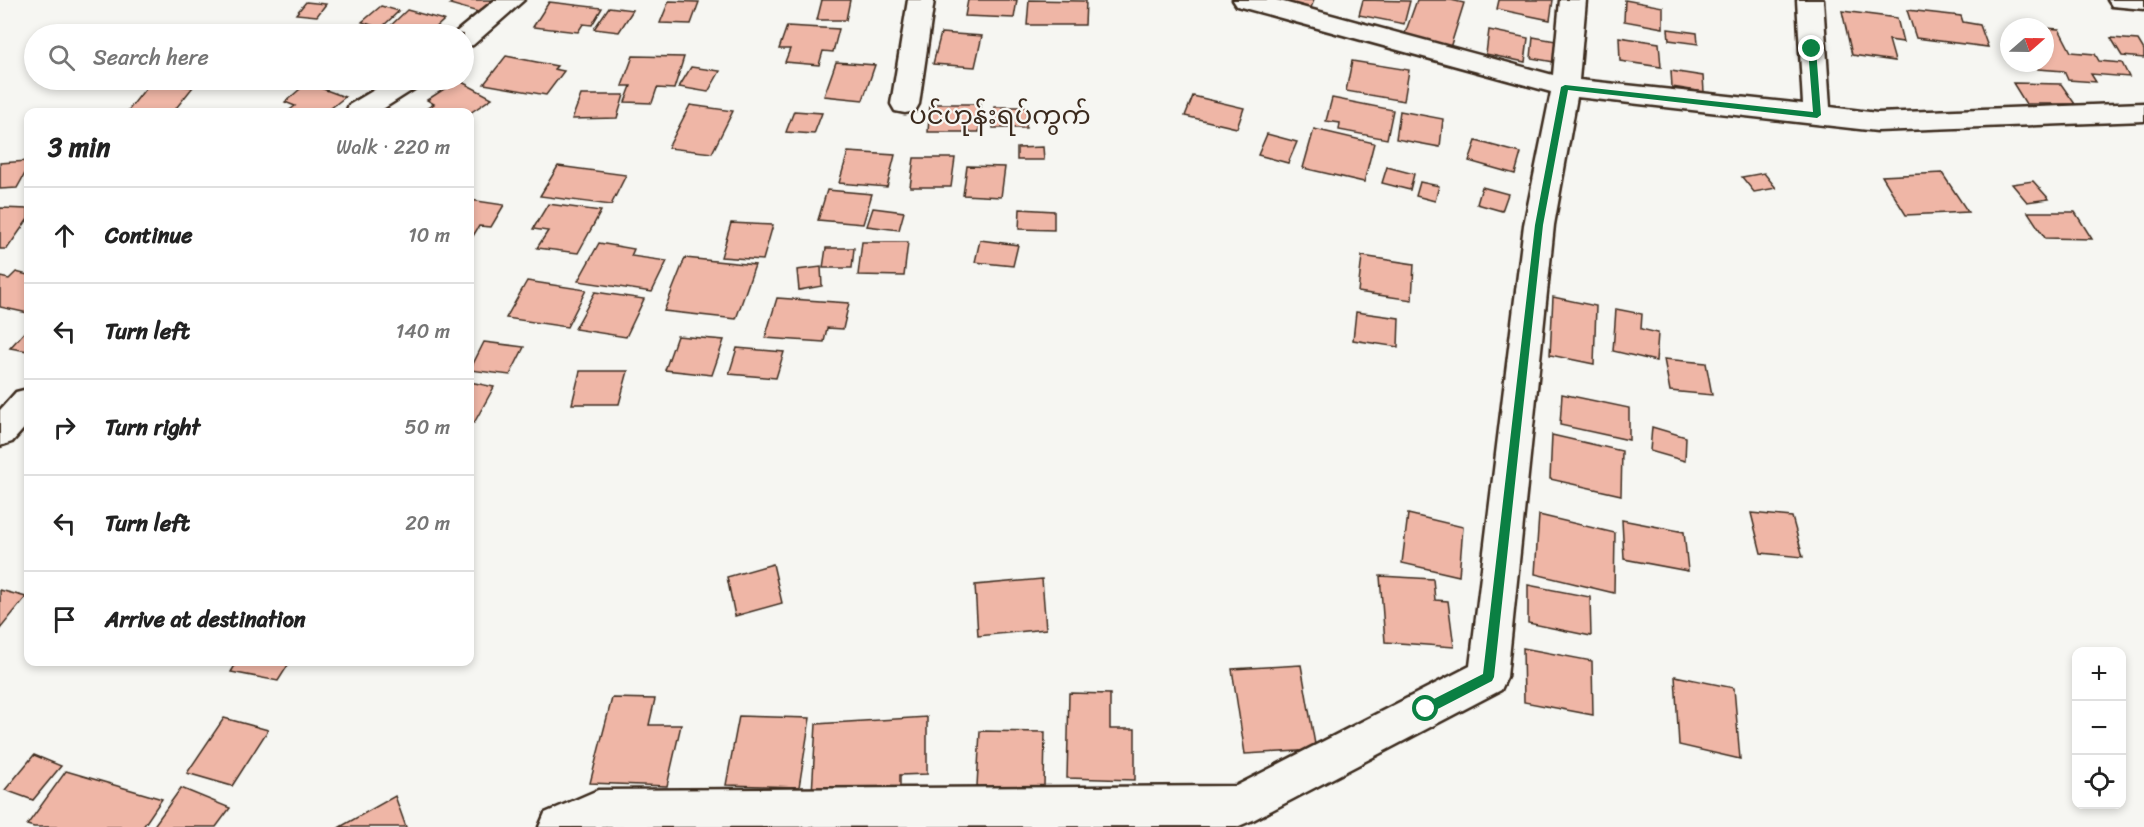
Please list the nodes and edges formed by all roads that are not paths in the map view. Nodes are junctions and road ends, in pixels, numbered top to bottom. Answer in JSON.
{"nodes":[{"id":1,"x":511,"y":0,"type":"edge"},
{"id":2,"x":921,"y":0,"type":"edge"},
{"id":3,"x":1246,"y":0,"type":"edge"},
{"id":4,"x":1573,"y":0,"type":"edge"},
{"id":5,"x":1810,"y":0,"type":"edge"},
{"id":6,"x":2121,"y":0,"type":"edge"},
{"id":7,"x":2144,"y":1,"type":"edge"},
{"id":8,"x":474,"y":31,"type":"edge"},
{"id":9,"x":1565,"y":87,"type":"junction"},
{"id":10,"x":394,"y":90,"type":"edge"},
{"id":11,"x":905,"y":104,"type":"dead end"},
{"id":12,"x":365,"y":108,"type":"edge"},
{"id":13,"x":2144,"y":112,"type":"edge"},
{"id":14,"x":1817,"y":115,"type":"junction"},
{"id":15,"x":18,"y":403,"type":"edge"},
{"id":16,"x":0,"y":432,"type":"edge"},
{"id":17,"x":559,"y":827,"type":"edge"}],
"edges":[{"from":1,"to":8,"type":"street"},
{"from":2,"to":11,"type":"street"},
{"from":3,"to":9,"type":"street"},
{"from":4,"to":9,"type":"street"},
{"from":5,"to":14,"type":"street"},
{"from":6,"to":7,"type":"street"},
{"from":9,"to":14,"type":"street"},
{"from":9,"to":17,"type":"street"},
{"from":10,"to":12,"type":"street"},
{"from":13,"to":14,"type":"street"},
{"from":15,"to":16,"type":"street"}]}
